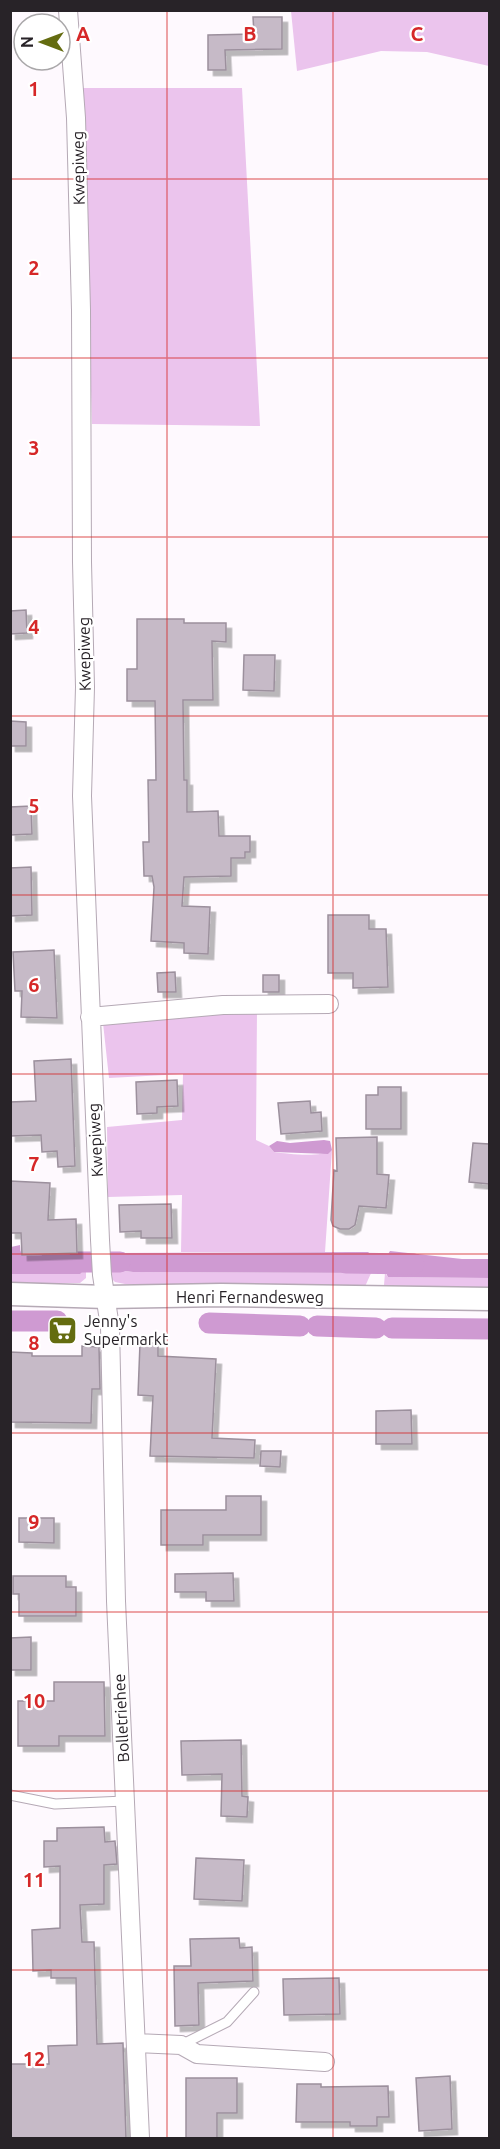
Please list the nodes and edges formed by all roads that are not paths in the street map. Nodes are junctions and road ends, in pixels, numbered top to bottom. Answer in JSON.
{"nodes":[{"id":1,"x":68,"y":10,"type":"edge"},
{"id":2,"x":329,"y":1004,"type":"dead end"},
{"id":3,"x":90,"y":1017,"type":"junction"},
{"id":4,"x":104,"y":1286,"type":"junction"},
{"id":5,"x":10,"y":1294,"type":"edge"},
{"id":6,"x":489,"y":1299,"type":"edge"},
{"id":7,"x":10,"y":1795,"type":"edge"},
{"id":8,"x":125,"y":1802,"type":"junction"},
{"id":9,"x":254,"y":1992,"type":"dead end"},
{"id":10,"x":136,"y":2043,"type":"junction"},
{"id":11,"x":181,"y":2045,"type":"junction"},
{"id":12,"x":325,"y":2062,"type":"dead end"},
{"id":13,"x":141,"y":2139,"type":"edge"}],
"edges":[{"from":1,"to":3,"type":"street","name":"Kwepiweg"},
{"from":2,"to":3,"type":"street"},
{"from":3,"to":4,"type":"street","name":"Kwepiweg"},
{"from":4,"to":5,"type":"street","name":"Henri Fernandesweg"},
{"from":4,"to":6,"type":"street","name":"Henri Fernandesweg"},
{"from":4,"to":8,"type":"street","name":"Bolletriehee"},
{"from":7,"to":8,"type":"lane"},
{"from":8,"to":10,"type":"street","name":"Bolletriehee"},
{"from":9,"to":11,"type":"lane"},
{"from":10,"to":11,"type":"street"},
{"from":10,"to":13,"type":"street","name":"Bolletriehee"},
{"from":11,"to":12,"type":"street"}]}
